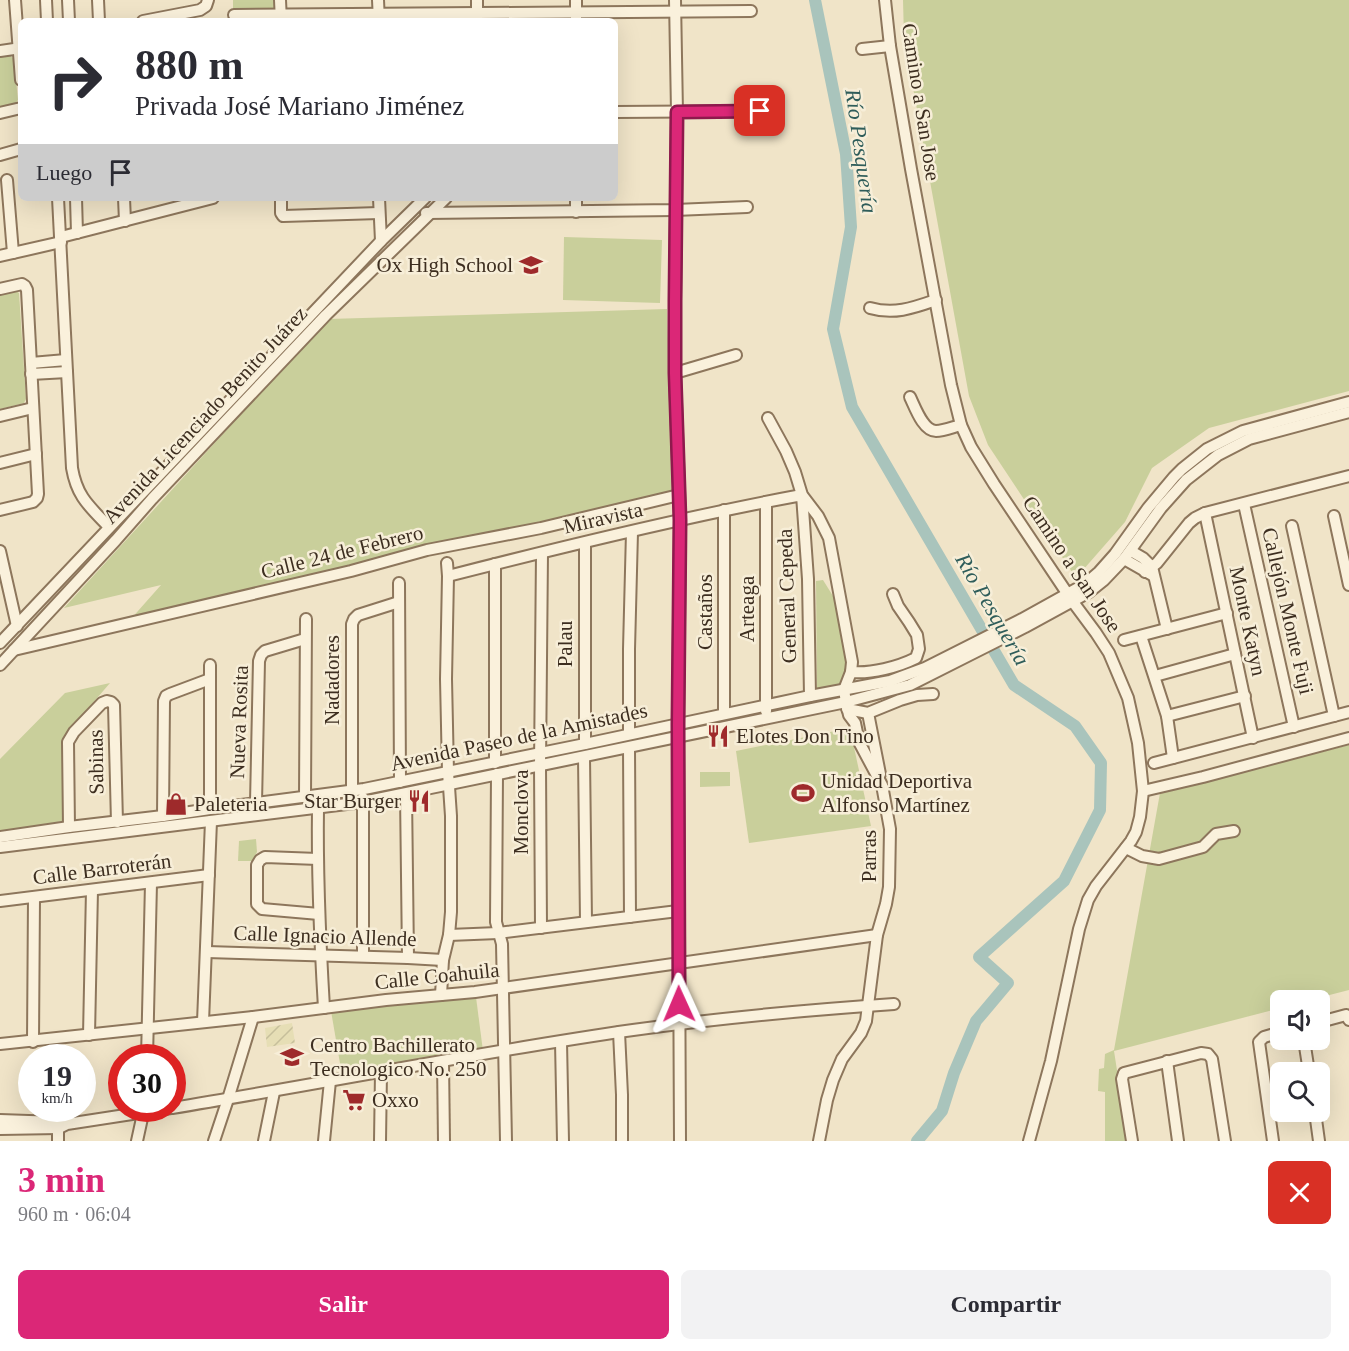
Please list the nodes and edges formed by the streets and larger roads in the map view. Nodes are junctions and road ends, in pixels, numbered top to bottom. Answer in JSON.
{"nodes":[{"id":1,"x":15,"y":0,"type":"edge"},
{"id":2,"x":46,"y":0,"type":"edge"},
{"id":3,"x":68,"y":0,"type":"edge"},
{"id":4,"x":98,"y":0,"type":"edge"},
{"id":5,"x":280,"y":0,"type":"edge"},
{"id":6,"x":378,"y":0,"type":"edge"},
{"id":7,"x":477,"y":0,"type":"edge"},
{"id":8,"x":576,"y":0,"type":"edge"},
{"id":9,"x":675,"y":0,"type":"edge"},
{"id":10,"x":885,"y":0,"type":"edge"},
{"id":11,"x":207,"y":3,"type":"edge"},
{"id":12,"x":752,"y":11,"type":"dead end"},
{"id":13,"x":676,"y":12,"type":"junction"},
{"id":14,"x":234,"y":15,"type":"dead end"},
{"id":15,"x":576,"y":17,"type":"edge"},
{"id":16,"x":47,"y":18,"type":"edge"},
{"id":17,"x":69,"y":18,"type":"edge"},
{"id":18,"x":99,"y":18,"type":"edge"},
{"id":19,"x":159,"y":18,"type":"edge"},
{"id":20,"x":281,"y":18,"type":"edge"},
{"id":21,"x":379,"y":18,"type":"edge"},
{"id":22,"x":477,"y":18,"type":"edge"},
{"id":23,"x":18,"y":29,"type":"edge"},
{"id":24,"x":890,"y":46,"type":"junction"},
{"id":25,"x":18,"y":48,"type":"edge"},
{"id":26,"x":862,"y":49,"type":"dead end"},
{"id":27,"x":0,"y":51,"type":"edge"},
{"id":28,"x":18,"y":109,"type":"edge"},
{"id":29,"x":760,"y":111,"type":"dead end"},
{"id":30,"x":618,"y":112,"type":"edge"},
{"id":31,"x":677,"y":112,"type":"junction"},
{"id":32,"x":0,"y":113,"type":"edge"},
{"id":33,"x":18,"y":151,"type":"edge"},
{"id":34,"x":0,"y":155,"type":"edge"},
{"id":35,"x":7,"y":180,"type":"dead end"},
{"id":36,"x":58,"y":201,"type":"edge"},
{"id":37,"x":76,"y":201,"type":"edge"},
{"id":38,"x":124,"y":201,"type":"edge"},
{"id":39,"x":201,"y":201,"type":"edge"},
{"id":40,"x":281,"y":201,"type":"edge"},
{"id":41,"x":379,"y":201,"type":"edge"},
{"id":42,"x":422,"y":201,"type":"edge"},
{"id":43,"x":443,"y":201,"type":"edge"},
{"id":44,"x":576,"y":201,"type":"edge"},
{"id":45,"x":747,"y":207,"type":"dead end"},
{"id":46,"x":675,"y":210,"type":"junction"},
{"id":47,"x":576,"y":212,"type":"junction"},
{"id":48,"x":379,"y":213,"type":"junction"},
{"id":49,"x":430,"y":213,"type":"junction"},
{"id":50,"x":408,"y":214,"type":"junction"},
{"id":51,"x":125,"y":220,"type":"junction"},
{"id":52,"x":77,"y":233,"type":"junction"},
{"id":53,"x":61,"y":240,"type":"junction"},
{"id":54,"x":381,"y":241,"type":"junction"},
{"id":55,"x":14,"y":253,"type":"junction"},
{"id":56,"x":0,"y":256,"type":"edge"},
{"id":57,"x":0,"y":289,"type":"edge"},
{"id":58,"x":936,"y":300,"type":"junction"},
{"id":59,"x":870,"y":308,"type":"dead end"},
{"id":60,"x":736,"y":355,"type":"dead end"},
{"id":61,"x":66,"y":360,"type":"junction"},
{"id":62,"x":31,"y":369,"type":"junction"},
{"id":63,"x":67,"y":372,"type":"junction"},
{"id":64,"x":675,"y":373,"type":"junction"},
{"id":65,"x":910,"y":397,"type":"dead end"},
{"id":66,"x":1349,"y":402,"type":"edge"},
{"id":67,"x":33,"y":408,"type":"junction"},
{"id":68,"x":1349,"y":412,"type":"edge"},
{"id":69,"x":0,"y":416,"type":"edge"},
{"id":70,"x":768,"y":418,"type":"dead end"},
{"id":71,"x":961,"y":425,"type":"junction"},
{"id":72,"x":36,"y":454,"type":"junction"},
{"id":73,"x":0,"y":463,"type":"edge"},
{"id":74,"x":1349,"y":476,"type":"edge"},
{"id":75,"x":142,"y":491,"type":"junction"},
{"id":76,"x":680,"y":495,"type":"junction"},
{"id":77,"x":802,"y":495,"type":"junction"},
{"id":78,"x":152,"y":499,"type":"junction"},
{"id":79,"x":766,"y":502,"type":"junction"},
{"id":80,"x":1244,"y":504,"type":"junction"},
{"id":81,"x":0,"y":510,"type":"edge"},
{"id":82,"x":724,"y":510,"type":"junction"},
{"id":83,"x":1205,"y":513,"type":"junction"},
{"id":84,"x":1334,"y":516,"type":"dead end"},
{"id":85,"x":680,"y":520,"type":"junction"},
{"id":86,"x":1292,"y":526,"type":"dead end"},
{"id":87,"x":109,"y":527,"type":"junction"},
{"id":88,"x":632,"y":532,"type":"junction"},
{"id":89,"x":585,"y":543,"type":"junction"},
{"id":90,"x":0,"y":551,"type":"edge"},
{"id":91,"x":542,"y":553,"type":"junction"},
{"id":92,"x":1128,"y":555,"type":"junction"},
{"id":93,"x":447,"y":562,"type":"dead end"},
{"id":94,"x":495,"y":564,"type":"junction"},
{"id":95,"x":1151,"y":571,"type":"junction"},
{"id":96,"x":448,"y":576,"type":"junction"},
{"id":97,"x":399,"y":583,"type":"dead end"},
{"id":98,"x":1349,"y":585,"type":"edge"},
{"id":99,"x":892,"y":594,"type":"dead end"},
{"id":100,"x":1070,"y":598,"type":"junction"},
{"id":101,"x":399,"y":602,"type":"junction"},
{"id":102,"x":1227,"y":613,"type":"junction"},
{"id":103,"x":306,"y":619,"type":"dead end"},
{"id":104,"x":18,"y":626,"type":"junction"},
{"id":105,"x":1167,"y":629,"type":"junction"},
{"id":106,"x":1141,"y":636,"type":"junction"},
{"id":107,"x":305,"y":639,"type":"junction"},
{"id":108,"x":1124,"y":640,"type":"dead end"},
{"id":109,"x":0,"y":644,"type":"edge"},
{"id":110,"x":14,"y":650,"type":"junction"},
{"id":111,"x":1235,"y":654,"type":"junction"},
{"id":112,"x":210,"y":664,"type":"dead end"},
{"id":113,"x":0,"y":665,"type":"edge"},
{"id":114,"x":851,"y":672,"type":"junction"},
{"id":115,"x":1155,"y":676,"type":"junction"},
{"id":116,"x":210,"y":679,"type":"junction"},
{"id":117,"x":933,"y":694,"type":"dead end"},
{"id":118,"x":810,"y":696,"type":"junction"},
{"id":119,"x":1245,"y":696,"type":"junction"},
{"id":120,"x":846,"y":700,"type":"junction"},
{"id":121,"x":765,"y":705,"type":"junction"},
{"id":122,"x":1349,"y":712,"type":"edge"},
{"id":123,"x":868,"y":713,"type":"junction"},
{"id":124,"x":724,"y":714,"type":"junction"},
{"id":125,"x":1167,"y":716,"type":"junction"},
{"id":126,"x":1334,"y":716,"type":"junction"},
{"id":127,"x":767,"y":717,"type":"junction"},
{"id":128,"x":678,"y":724,"type":"junction"},
{"id":129,"x":1294,"y":727,"type":"junction"},
{"id":130,"x":629,"y":734,"type":"junction"},
{"id":131,"x":678,"y":737,"type":"junction"},
{"id":132,"x":1253,"y":738,"type":"junction"},
{"id":133,"x":1349,"y":738,"type":"edge"},
{"id":134,"x":585,"y":744,"type":"junction"},
{"id":135,"x":630,"y":748,"type":"junction"},
{"id":136,"x":540,"y":753,"type":"junction"},
{"id":137,"x":584,"y":757,"type":"junction"},
{"id":138,"x":1173,"y":758,"type":"junction"},
{"id":139,"x":495,"y":763,"type":"junction"},
{"id":140,"x":1154,"y":763,"type":"dead end"},
{"id":141,"x":540,"y":766,"type":"junction"},
{"id":142,"x":448,"y":772,"type":"junction"},
{"id":143,"x":497,"y":774,"type":"junction"},
{"id":144,"x":400,"y":782,"type":"junction"},
{"id":145,"x":448,"y":785,"type":"junction"},
{"id":146,"x":882,"y":785,"type":"junction"},
{"id":147,"x":364,"y":789,"type":"junction"},
{"id":148,"x":352,"y":790,"type":"junction"},
{"id":149,"x":1143,"y":791,"type":"junction"},
{"id":150,"x":406,"y":794,"type":"junction"},
{"id":151,"x":305,"y":797,"type":"junction"},
{"id":152,"x":278,"y":801,"type":"junction"},
{"id":153,"x":363,"y":802,"type":"junction"},
{"id":154,"x":256,"y":803,"type":"junction"},
{"id":155,"x":318,"y":808,"type":"junction"},
{"id":156,"x":210,"y":809,"type":"junction"},
{"id":157,"x":278,"y":814,"type":"junction"},
{"id":158,"x":163,"y":816,"type":"junction"},
{"id":159,"x":191,"y":818,"type":"junction"},
{"id":160,"x":211,"y":821,"type":"junction"},
{"id":161,"x":117,"y":822,"type":"junction"},
{"id":162,"x":69,"y":827,"type":"junction"},
{"id":163,"x":104,"y":829,"type":"junction"},
{"id":164,"x":1234,"y":831,"type":"dead end"},
{"id":165,"x":0,"y":837,"type":"edge"},
{"id":166,"x":0,"y":847,"type":"edge"},
{"id":167,"x":1125,"y":848,"type":"junction"},
{"id":168,"x":318,"y":859,"type":"junction"},
{"id":169,"x":209,"y":875,"type":"junction"},
{"id":170,"x":151,"y":883,"type":"junction"},
{"id":171,"x":92,"y":891,"type":"junction"},
{"id":172,"x":34,"y":898,"type":"junction"},
{"id":173,"x":0,"y":901,"type":"edge"},
{"id":174,"x":678,"y":911,"type":"junction"},
{"id":175,"x":319,"y":914,"type":"junction"},
{"id":176,"x":630,"y":917,"type":"junction"},
{"id":177,"x":586,"y":922,"type":"junction"},
{"id":178,"x":541,"y":928,"type":"junction"},
{"id":179,"x":498,"y":933,"type":"junction"},
{"id":180,"x":449,"y":935,"type":"junction"},
{"id":181,"x":877,"y":935,"type":"junction"},
{"id":182,"x":207,"y":952,"type":"junction"},
{"id":183,"x":321,"y":955,"type":"junction"},
{"id":184,"x":363,"y":956,"type":"junction"},
{"id":185,"x":408,"y":958,"type":"junction"},
{"id":186,"x":443,"y":960,"type":"junction"},
{"id":187,"x":679,"y":963,"type":"junction"},
{"id":188,"x":504,"y":988,"type":"junction"},
{"id":189,"x":441,"y":995,"type":"junction"},
{"id":190,"x":894,"y":1004,"type":"dead end"},
{"id":191,"x":869,"y":1006,"type":"junction"},
{"id":192,"x":324,"y":1008,"type":"junction"},
{"id":193,"x":253,"y":1017,"type":"junction"},
{"id":194,"x":1348,"y":1018,"type":"edge"},
{"id":195,"x":1330,"y":1020,"type":"edge"},
{"id":196,"x":203,"y":1022,"type":"junction"},
{"id":197,"x":680,"y":1024,"type":"junction"},
{"id":198,"x":148,"y":1028,"type":"junction"},
{"id":199,"x":619,"y":1032,"type":"junction"},
{"id":200,"x":89,"y":1035,"type":"junction"},
{"id":201,"x":1270,"y":1035,"type":"edge"},
{"id":202,"x":33,"y":1041,"type":"junction"},
{"id":203,"x":561,"y":1042,"type":"junction"},
{"id":204,"x":0,"y":1044,"type":"edge"},
{"id":205,"x":147,"y":1044,"type":"edge"},
{"id":206,"x":505,"y":1051,"type":"junction"},
{"id":207,"x":442,"y":1061,"type":"junction"},
{"id":208,"x":1167,"y":1061,"type":"junction"},
{"id":209,"x":381,"y":1072,"type":"junction"},
{"id":210,"x":330,"y":1081,"type":"junction"},
{"id":211,"x":274,"y":1092,"type":"junction"},
{"id":212,"x":228,"y":1099,"type":"junction"},
{"id":213,"x":186,"y":1106,"type":"edge"},
{"id":214,"x":108,"y":1117,"type":"edge"},
{"id":215,"x":0,"y":1120,"type":"edge"},
{"id":216,"x":141,"y":1122,"type":"edge"},
{"id":217,"x":1316,"y":1122,"type":"edge"},
{"id":218,"x":61,"y":1125,"type":"junction"},
{"id":219,"x":0,"y":1129,"type":"edge"},
{"id":220,"x":58,"y":1141,"type":"edge"},
{"id":221,"x":137,"y":1141,"type":"edge"},
{"id":222,"x":214,"y":1141,"type":"edge"},
{"id":223,"x":264,"y":1141,"type":"edge"},
{"id":224,"x":324,"y":1141,"type":"edge"},
{"id":225,"x":380,"y":1141,"type":"edge"},
{"id":226,"x":444,"y":1141,"type":"edge"},
{"id":227,"x":506,"y":1141,"type":"edge"},
{"id":228,"x":563,"y":1141,"type":"edge"},
{"id":229,"x":622,"y":1141,"type":"edge"},
{"id":230,"x":680,"y":1141,"type":"edge"},
{"id":231,"x":819,"y":1141,"type":"edge"},
{"id":232,"x":1029,"y":1141,"type":"edge"},
{"id":233,"x":1132,"y":1141,"type":"edge"},
{"id":234,"x":1178,"y":1141,"type":"edge"},
{"id":235,"x":1225,"y":1141,"type":"edge"},
{"id":236,"x":1273,"y":1141,"type":"edge"},
{"id":237,"x":1319,"y":1141,"type":"edge"}],
"edges":[{"from":1,"to":23,"type":"street"},
{"from":2,"to":16,"type":"street"},
{"from":3,"to":17,"type":"street"},
{"from":4,"to":18,"type":"street"},
{"from":5,"to":20,"type":"street"},
{"from":6,"to":21,"type":"street"},
{"from":7,"to":22,"type":"street"},
{"from":8,"to":15,"type":"street"},
{"from":9,"to":13,"type":"street"},
{"from":10,"to":24,"type":"street","name":"Camino a San Jose"},
{"from":11,"to":19,"type":"street"},
{"from":12,"to":13,"type":"street"},
{"from":13,"to":15,"type":"street"},
{"from":13,"to":31,"type":"street"},
{"from":14,"to":20,"type":"street"},
{"from":15,"to":22,"type":"street"},
{"from":20,"to":21,"type":"street"},
{"from":21,"to":22,"type":"street"},
{"from":24,"to":26,"type":"street"},
{"from":24,"to":58,"type":"street","name":"Camino a San Jose"},
{"from":25,"to":27,"type":"street"},
{"from":28,"to":32,"type":"street"},
{"from":29,"to":31,"type":"street"},
{"from":30,"to":31,"type":"street"},
{"from":31,"to":46,"type":"street"},
{"from":33,"to":34,"type":"street"},
{"from":35,"to":55,"type":"street"},
{"from":36,"to":53,"type":"street"},
{"from":37,"to":52,"type":"street"},
{"from":38,"to":51,"type":"street"},
{"from":39,"to":51,"type":"street"},
{"from":40,"to":48,"type":"street"},
{"from":41,"to":48,"type":"street"},
{"from":42,"to":50,"type":"street","name":"Avenida Licenciado Benito Juárez"},
{"from":43,"to":49,"type":"street","name":"Avenida Licenciado Benito Juárez"},
{"from":44,"to":47,"type":"street"},
{"from":45,"to":46,"type":"street"},
{"from":46,"to":47,"type":"street"},
{"from":46,"to":64,"type":"street"},
{"from":47,"to":49,"type":"street"},
{"from":48,"to":54,"type":"street"},
{"from":49,"to":50,"type":"street"},
{"from":49,"to":78,"type":"street","name":"Avenida Licenciado Benito Juárez"},
{"from":50,"to":54,"type":"street","name":"Avenida Licenciado Benito Juárez"},
{"from":51,"to":52,"type":"street"},
{"from":52,"to":53,"type":"street"},
{"from":53,"to":55,"type":"street"},
{"from":53,"to":61,"type":"street"},
{"from":54,"to":75,"type":"street","name":"Avenida Licenciado Benito Juárez"},
{"from":55,"to":56,"type":"street"},
{"from":57,"to":62,"type":"street"},
{"from":58,"to":59,"type":"street"},
{"from":58,"to":71,"type":"street","name":"Camino a San Jose"},
{"from":60,"to":64,"type":"street"},
{"from":61,"to":62,"type":"street"},
{"from":61,"to":63,"type":"street"},
{"from":62,"to":63,"type":"street"},
{"from":62,"to":67,"type":"street"},
{"from":63,"to":87,"type":"street"},
{"from":64,"to":76,"type":"street"},
{"from":65,"to":71,"type":"street"},
{"from":66,"to":100,"type":"street","name":"Avenida Paseo de la Amistades"},
{"from":67,"to":69,"type":"street"},
{"from":67,"to":72,"type":"street"},
{"from":68,"to":92,"type":"street","name":"Avenida Paseo de la Amistades"},
{"from":70,"to":77,"type":"street"},
{"from":71,"to":100,"type":"street","name":"Camino a San Jose"},
{"from":72,"to":73,"type":"street"},
{"from":72,"to":81,"type":"street"},
{"from":74,"to":80,"type":"street"},
{"from":75,"to":78,"type":"street"},
{"from":75,"to":87,"type":"street","name":"Avenida Licenciado Benito Juárez"},
{"from":76,"to":85,"type":"street"},
{"from":76,"to":110,"type":"street","name":"Calle 24 de Febrero"},
{"from":77,"to":79,"type":"street","name":"Miravista"},
{"from":77,"to":114,"type":"street"},
{"from":77,"to":118,"type":"street","name":"General Cepeda"},
{"from":78,"to":110,"type":"street","name":"Avenida Licenciado Benito Juárez"},
{"from":79,"to":82,"type":"street","name":"Miravista"},
{"from":79,"to":121,"type":"street","name":"Arteaga"},
{"from":80,"to":83,"type":"street"},
{"from":80,"to":129,"type":"street","name":"Callejón Monte Fuji"},
{"from":82,"to":85,"type":"street","name":"Miravista"},
{"from":82,"to":124,"type":"street","name":"Castaños"},
{"from":83,"to":95,"type":"street"},
{"from":83,"to":102,"type":"street","name":"Monte Katyn"},
{"from":84,"to":98,"type":"street"},
{"from":85,"to":88,"type":"street","name":"Miravista"},
{"from":85,"to":128,"type":"street"},
{"from":86,"to":126,"type":"street"},
{"from":87,"to":104,"type":"street","name":"Avenida Licenciado Benito Juárez"},
{"from":88,"to":89,"type":"street","name":"Miravista"},
{"from":88,"to":130,"type":"street"},
{"from":89,"to":91,"type":"street","name":"Miravista"},
{"from":89,"to":134,"type":"street","name":"Palau"},
{"from":90,"to":104,"type":"street"},
{"from":91,"to":94,"type":"street","name":"Miravista"},
{"from":91,"to":136,"type":"street","name":"Monclova"},
{"from":92,"to":95,"type":"street"},
{"from":92,"to":100,"type":"street","name":"Avenida Paseo de la Amistades"},
{"from":93,"to":96,"type":"street"},
{"from":94,"to":96,"type":"street","name":"Miravista"},
{"from":94,"to":139,"type":"street"},
{"from":95,"to":105,"type":"street"},
{"from":96,"to":142,"type":"street"},
{"from":97,"to":101,"type":"street"},
{"from":99,"to":114,"type":"street"},
{"from":100,"to":120,"type":"street","name":"Avenida Paseo de la Amistades"},
{"from":100,"to":149,"type":"street","name":"Camino a San Jose"},
{"from":101,"to":144,"type":"street"},
{"from":101,"to":148,"type":"street","name":"Nadadores"},
{"from":102,"to":105,"type":"street"},
{"from":102,"to":111,"type":"street","name":"Monte Katyn"},
{"from":103,"to":107,"type":"street"},
{"from":104,"to":109,"type":"street","name":"Avenida Licenciado Benito Juárez"},
{"from":105,"to":106,"type":"street"},
{"from":106,"to":108,"type":"street"},
{"from":106,"to":115,"type":"street"},
{"from":107,"to":151,"type":"street"},
{"from":107,"to":154,"type":"street","name":"Nueva Rosita"},
{"from":110,"to":113,"type":"street","name":"Avenida Licenciado Benito Juárez"},
{"from":111,"to":115,"type":"street"},
{"from":111,"to":119,"type":"street","name":"Monte Katyn"},
{"from":112,"to":116,"type":"street"},
{"from":114,"to":120,"type":"street"},
{"from":115,"to":125,"type":"street"},
{"from":116,"to":156,"type":"street"},
{"from":116,"to":158,"type":"street"},
{"from":117,"to":123,"type":"street"},
{"from":118,"to":120,"type":"street","name":"Avenida Paseo de la Amistades"},
{"from":118,"to":121,"type":"street","name":"Avenida Paseo de la Amistades"},
{"from":119,"to":125,"type":"street"},
{"from":119,"to":132,"type":"street","name":"Monte Katyn"},
{"from":120,"to":123,"type":"street"},
{"from":120,"to":127,"type":"street","name":"Avenida Paseo de la Amistades"},
{"from":120,"to":146,"type":"street","name":"Parras"},
{"from":121,"to":124,"type":"street","name":"Avenida Paseo de la Amistades"},
{"from":121,"to":127,"type":"street","name":"Arteaga"},
{"from":122,"to":126,"type":"street"},
{"from":123,"to":146,"type":"street"},
{"from":124,"to":128,"type":"street","name":"Avenida Paseo de la Amistades"},
{"from":125,"to":138,"type":"street"},
{"from":126,"to":129,"type":"street"},
{"from":127,"to":131,"type":"street","name":"Avenida Paseo de la Amistades"},
{"from":128,"to":130,"type":"street","name":"Avenida Paseo de la Amistades"},
{"from":128,"to":131,"type":"street"},
{"from":129,"to":132,"type":"street"},
{"from":130,"to":134,"type":"street","name":"Avenida Paseo de la Amistades"},
{"from":131,"to":135,"type":"street","name":"Avenida Paseo de la Amistades"},
{"from":131,"to":174,"type":"street"},
{"from":132,"to":138,"type":"street"},
{"from":133,"to":149,"type":"street"},
{"from":134,"to":136,"type":"street","name":"Avenida Paseo de la Amistades"},
{"from":135,"to":137,"type":"street","name":"Avenida Paseo de la Amistades"},
{"from":135,"to":176,"type":"street"},
{"from":136,"to":139,"type":"street","name":"Avenida Paseo de la Amistades"},
{"from":136,"to":141,"type":"street","name":"Monclova"},
{"from":137,"to":141,"type":"street","name":"Avenida Paseo de la Amistades"},
{"from":137,"to":177,"type":"street"},
{"from":138,"to":140,"type":"street"},
{"from":139,"to":142,"type":"street","name":"Avenida Paseo de la Amistades"},
{"from":141,"to":143,"type":"street","name":"Avenida Paseo de la Amistades"},
{"from":141,"to":178,"type":"street","name":"Monclova"},
{"from":142,"to":144,"type":"street","name":"Avenida Paseo de la Amistades"},
{"from":142,"to":145,"type":"street"},
{"from":143,"to":145,"type":"street","name":"Avenida Paseo de la Amistades"},
{"from":143,"to":179,"type":"street"},
{"from":144,"to":147,"type":"street","name":"Avenida Paseo de la Amistades"},
{"from":145,"to":150,"type":"street","name":"Avenida Paseo de la Amistades"},
{"from":145,"to":180,"type":"street"},
{"from":146,"to":181,"type":"street","name":"Parras"},
{"from":147,"to":148,"type":"street","name":"Avenida Paseo de la Amistades"},
{"from":147,"to":153,"type":"street"},
{"from":148,"to":151,"type":"street","name":"Avenida Paseo de la Amistades"},
{"from":149,"to":167,"type":"street","name":"Camino a San Jose"},
{"from":150,"to":153,"type":"street","name":"Avenida Paseo de la Amistades"},
{"from":150,"to":185,"type":"street"},
{"from":151,"to":152,"type":"street","name":"Avenida Paseo de la Amistades"},
{"from":152,"to":154,"type":"street","name":"Avenida Paseo de la Amistades"},
{"from":152,"to":157,"type":"street"},
{"from":153,"to":155,"type":"street","name":"Avenida Paseo de la Amistades"},
{"from":153,"to":184,"type":"street"},
{"from":154,"to":156,"type":"street","name":"Avenida Paseo de la Amistades"},
{"from":155,"to":157,"type":"street","name":"Avenida Paseo de la Amistades"},
{"from":155,"to":168,"type":"street"},
{"from":156,"to":159,"type":"street","name":"Avenida Paseo de la Amistades"},
{"from":157,"to":160,"type":"street","name":"Avenida Paseo de la Amistades"},
{"from":158,"to":159,"type":"street","name":"Avenida Paseo de la Amistades"},
{"from":158,"to":161,"type":"street","name":"Avenida Paseo de la Amistades"},
{"from":159,"to":160,"type":"street","name":"Avenida Paseo de la Amistades"},
{"from":159,"to":163,"type":"street","name":"Avenida Paseo de la Amistades"},
{"from":160,"to":169,"type":"street"},
{"from":161,"to":162,"type":"street","name":"Sabinas"},
{"from":161,"to":163,"type":"street","name":"Avenida Paseo de la Amistades"},
{"from":162,"to":163,"type":"street","name":"Avenida Paseo de la Amistades"},
{"from":162,"to":165,"type":"street","name":"Avenida Paseo de la Amistades"},
{"from":163,"to":166,"type":"street","name":"Avenida Paseo de la Amistades"},
{"from":164,"to":167,"type":"street"},
{"from":167,"to":232,"type":"street","name":"Camino a San Jose"},
{"from":168,"to":175,"type":"street"},
{"from":168,"to":175,"type":"street"},
{"from":169,"to":170,"type":"street","name":"Calle Barroterán"},
{"from":169,"to":182,"type":"street"},
{"from":170,"to":171,"type":"street","name":"Calle Barroterán"},
{"from":170,"to":198,"type":"street"},
{"from":171,"to":172,"type":"street","name":"Calle Barroterán"},
{"from":171,"to":200,"type":"street"},
{"from":172,"to":173,"type":"street","name":"Calle Barroterán"},
{"from":172,"to":202,"type":"street"},
{"from":174,"to":176,"type":"street"},
{"from":174,"to":187,"type":"street"},
{"from":175,"to":183,"type":"street"},
{"from":176,"to":177,"type":"street"},
{"from":177,"to":178,"type":"street"},
{"from":178,"to":179,"type":"street"},
{"from":179,"to":180,"type":"street"},
{"from":179,"to":188,"type":"street"},
{"from":180,"to":186,"type":"street"},
{"from":181,"to":187,"type":"street","name":"Calle Coahuila"},
{"from":181,"to":191,"type":"street","name":"Parras"},
{"from":182,"to":183,"type":"street","name":"Calle Ignacio Allende"},
{"from":182,"to":196,"type":"street"},
{"from":183,"to":184,"type":"street","name":"Calle Ignacio Allende"},
{"from":183,"to":192,"type":"street"},
{"from":184,"to":185,"type":"street","name":"Calle Ignacio Allende"},
{"from":185,"to":186,"type":"street","name":"Calle Ignacio Allende"},
{"from":186,"to":189,"type":"street"},
{"from":187,"to":188,"type":"street","name":"Calle Coahuila"},
{"from":187,"to":197,"type":"street"},
{"from":188,"to":189,"type":"street","name":"Calle Coahuila"},
{"from":188,"to":206,"type":"street"},
{"from":189,"to":192,"type":"street","name":"Calle Coahuila"},
{"from":190,"to":191,"type":"street"},
{"from":191,"to":197,"type":"street"},
{"from":191,"to":231,"type":"street","name":"Parras"},
{"from":192,"to":193,"type":"street","name":"Calle Coahuila"},
{"from":193,"to":196,"type":"street","name":"Calle Coahuila"},
{"from":193,"to":212,"type":"street"},
{"from":194,"to":195,"type":"street"},
{"from":196,"to":198,"type":"street","name":"Calle Coahuila"},
{"from":197,"to":199,"type":"street"},
{"from":197,"to":230,"type":"street"},
{"from":198,"to":200,"type":"street","name":"Calle Coahuila"},
{"from":198,"to":205,"type":"street"},
{"from":199,"to":203,"type":"street"},
{"from":199,"to":229,"type":"street"},
{"from":200,"to":202,"type":"street","name":"Calle Coahuila"},
{"from":201,"to":236,"type":"street"},
{"from":202,"to":204,"type":"street","name":"Calle Coahuila"},
{"from":203,"to":206,"type":"street"},
{"from":203,"to":228,"type":"street"},
{"from":206,"to":207,"type":"street"},
{"from":206,"to":227,"type":"street"},
{"from":207,"to":209,"type":"street"},
{"from":207,"to":226,"type":"street"},
{"from":208,"to":233,"type":"street"},
{"from":208,"to":234,"type":"street"},
{"from":208,"to":235,"type":"street"},
{"from":209,"to":210,"type":"street"},
{"from":209,"to":225,"type":"street"},
{"from":210,"to":211,"type":"street"},
{"from":210,"to":224,"type":"street"},
{"from":211,"to":212,"type":"street"},
{"from":211,"to":223,"type":"street"},
{"from":212,"to":213,"type":"street"},
{"from":212,"to":222,"type":"street"},
{"from":214,"to":218,"type":"street"},
{"from":215,"to":218,"type":"street"},
{"from":216,"to":221,"type":"street"},
{"from":217,"to":237,"type":"street"},
{"from":218,"to":219,"type":"street"},
{"from":218,"to":220,"type":"street"}]}
